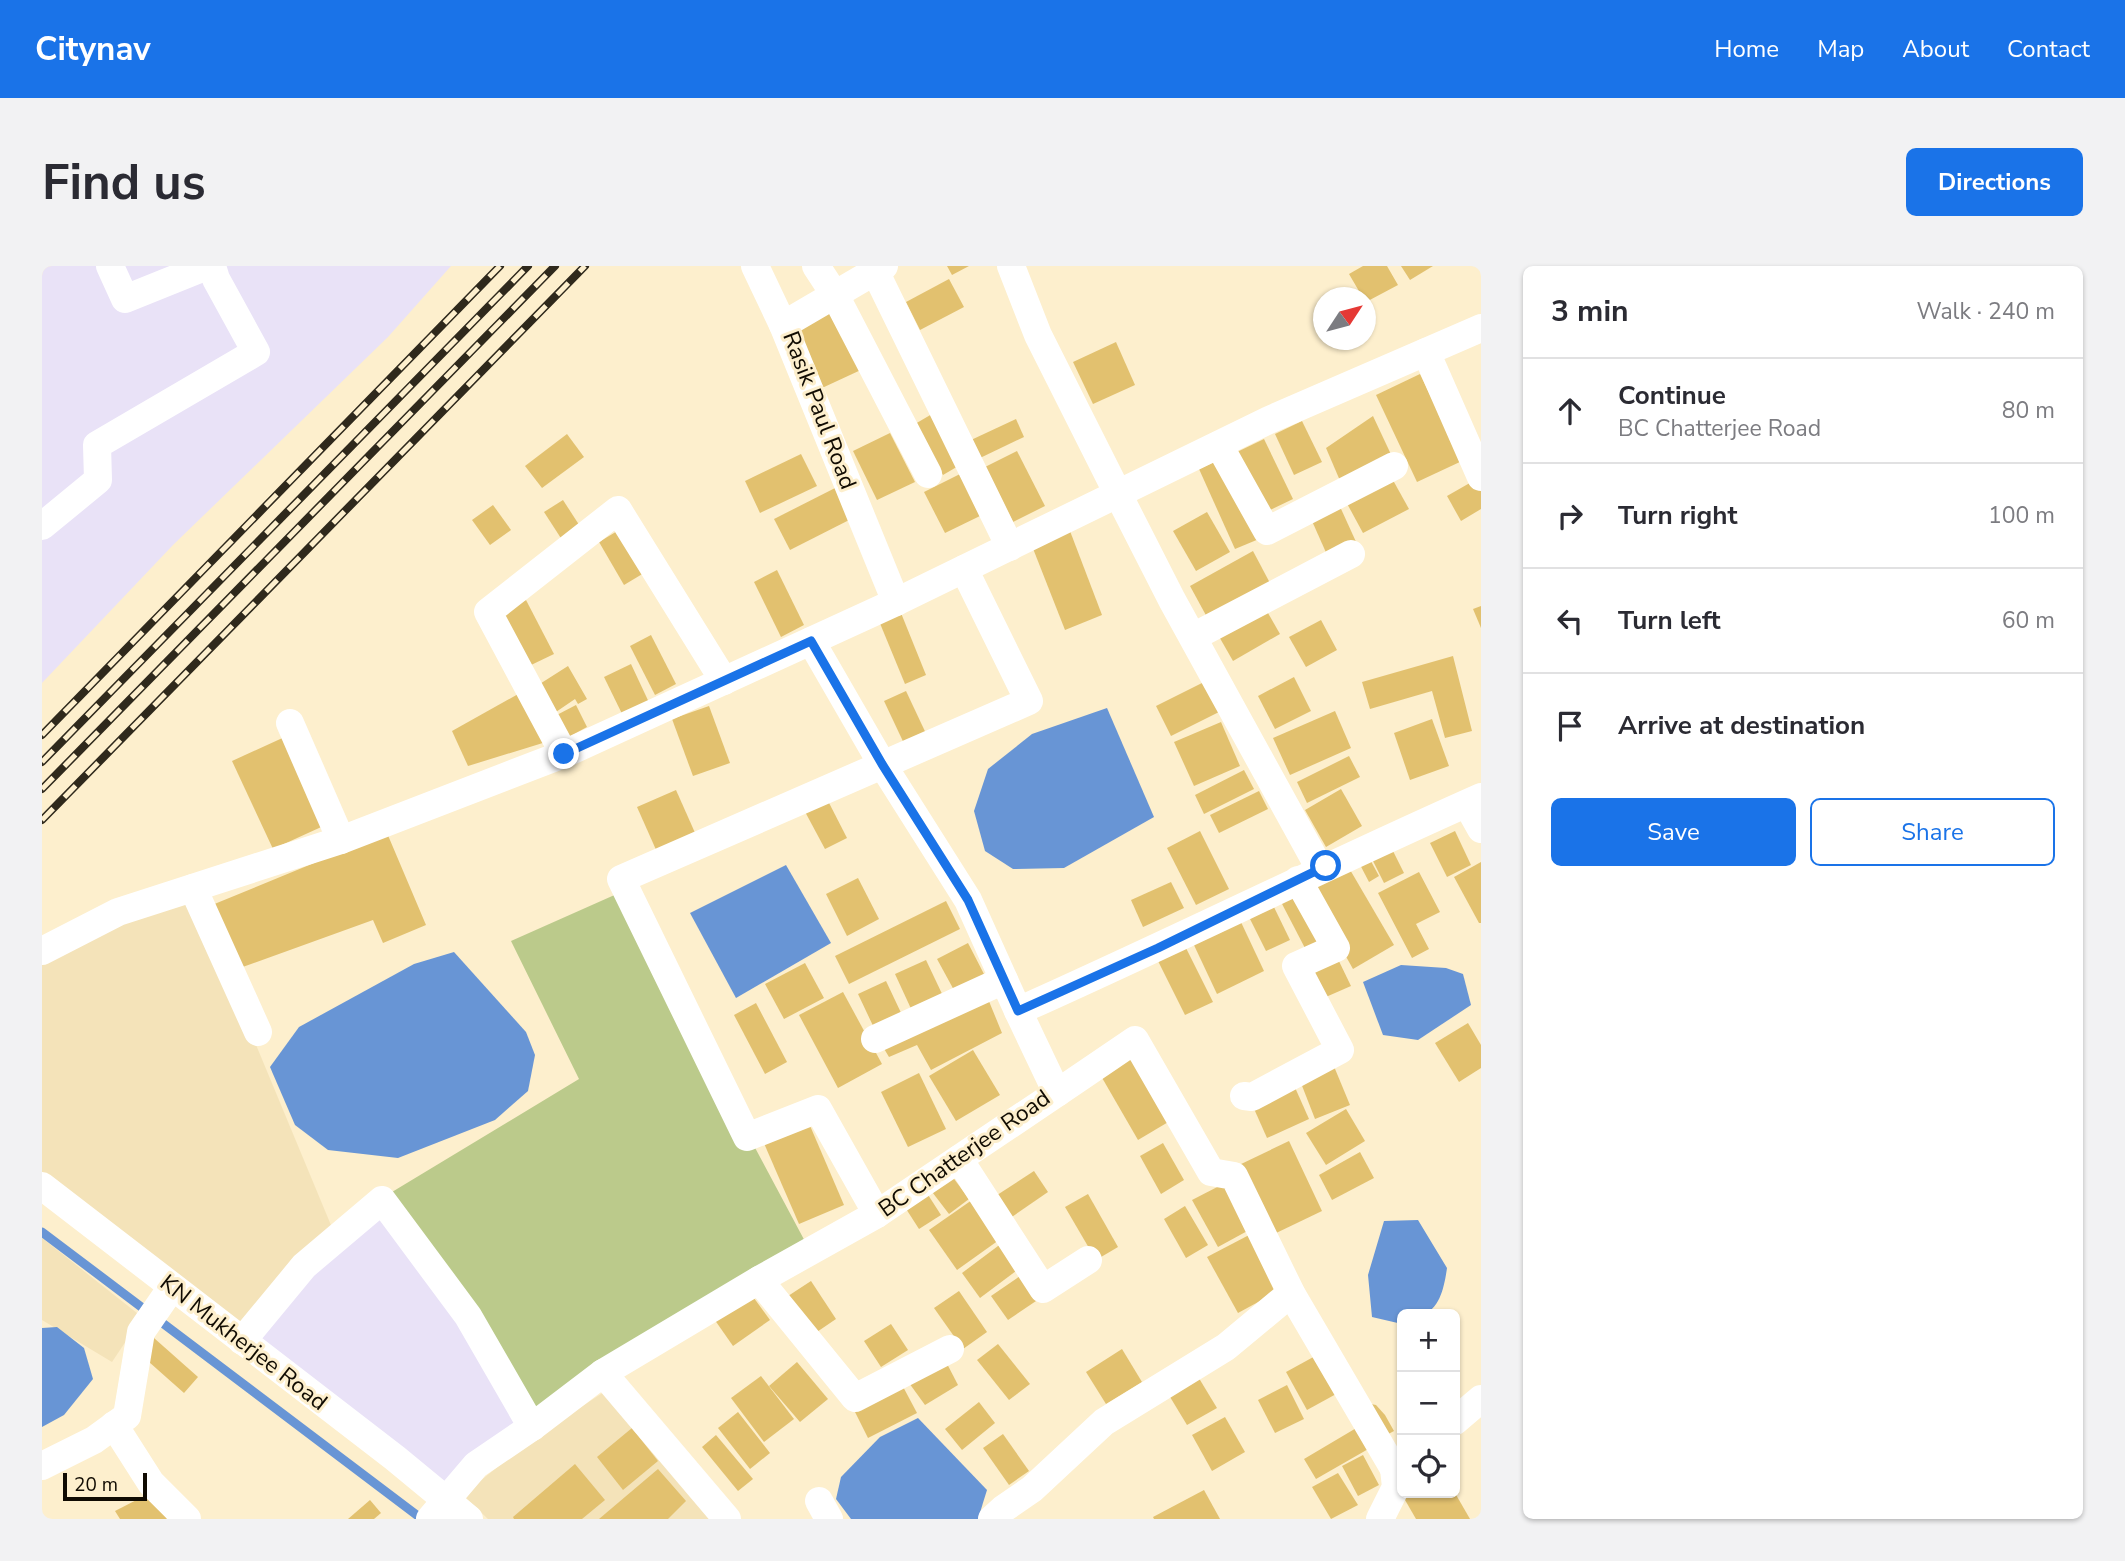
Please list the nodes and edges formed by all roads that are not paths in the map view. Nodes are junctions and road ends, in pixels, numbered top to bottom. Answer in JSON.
{"nodes":[{"id":1,"x":110,"y":266,"type":"edge"},
{"id":2,"x":209,"y":266,"type":"edge"},
{"id":3,"x":755,"y":266,"type":"edge"},
{"id":4,"x":816,"y":266,"type":"edge"},
{"id":5,"x":1011,"y":266,"type":"edge"},
{"id":6,"x":879,"y":269,"type":"edge"},
{"id":7,"x":835,"y":295,"type":"junction"},
{"id":8,"x":783,"y":325,"type":"junction"},
{"id":9,"x":1481,"y":328,"type":"edge"},
{"id":10,"x":1426,"y":352,"type":"junction"},
{"id":11,"x":1219,"y":445,"type":"junction"},
{"id":12,"x":1394,"y":466,"type":"dead end"},
{"id":13,"x":928,"y":474,"type":"dead end"},
{"id":14,"x":1481,"y":477,"type":"edge"},
{"id":15,"x":1118,"y":494,"type":"junction"},
{"id":16,"x":42,"y":526,"type":"edge"},
{"id":17,"x":1010,"y":547,"type":"junction"},
{"id":18,"x":1351,"y":554,"type":"dead end"},
{"id":19,"x":964,"y":569,"type":"junction"},
{"id":20,"x":896,"y":602,"type":"junction"},
{"id":21,"x":1193,"y":637,"type":"junction"},
{"id":22,"x":811,"y":641,"type":"junction"},
{"id":23,"x":724,"y":681,"type":"junction"},
{"id":24,"x":290,"y":723,"type":"dead end"},
{"id":25,"x":564,"y":754,"type":"junction"},
{"id":26,"x":882,"y":764,"type":"junction"},
{"id":27,"x":1474,"y":800,"type":"edge"},
{"id":28,"x":1481,"y":829,"type":"edge"},
{"id":29,"x":341,"y":840,"type":"junction"},
{"id":30,"x":1309,"y":874,"type":"junction"},
{"id":31,"x":193,"y":888,"type":"junction"},
{"id":32,"x":42,"y":951,"type":"edge"},
{"id":33,"x":1004,"y":980,"type":"junction"},
{"id":34,"x":1018,"y":1011,"type":"junction"},
{"id":35,"x":258,"y":1032,"type":"dead end"},
{"id":36,"x":875,"y":1039,"type":"dead end"},
{"id":37,"x":1057,"y":1093,"type":"junction"},
{"id":38,"x":1244,"y":1096,"type":"dead end"},
{"id":39,"x":959,"y":1159,"type":"junction"},
{"id":40,"x":42,"y":1186,"type":"edge"},
{"id":41,"x":877,"y":1214,"type":"junction"},
{"id":42,"x":1088,"y":1259,"type":"dead end"},
{"id":43,"x":759,"y":1280,"type":"junction"},
{"id":44,"x":172,"y":1287,"type":"junction"},
{"id":45,"x":1291,"y":1293,"type":"junction"},
{"id":46,"x":242,"y":1340,"type":"junction"},
{"id":47,"x":950,"y":1349,"type":"dead end"},
{"id":48,"x":603,"y":1373,"type":"junction"},
{"id":49,"x":1481,"y":1399,"type":"edge"},
{"id":50,"x":1460,"y":1417,"type":"edge"},
{"id":51,"x":114,"y":1425,"type":"junction"},
{"id":52,"x":532,"y":1427,"type":"junction"},
{"id":53,"x":1397,"y":1463,"type":"edge"},
{"id":54,"x":42,"y":1466,"type":"edge"},
{"id":55,"x":1397,"y":1476,"type":"edge"},
{"id":56,"x":438,"y":1509,"type":"edge"},
{"id":57,"x":187,"y":1519,"type":"edge"},
{"id":58,"x":469,"y":1519,"type":"edge"},
{"id":59,"x":727,"y":1519,"type":"edge"},
{"id":60,"x":992,"y":1519,"type":"edge"},
{"id":61,"x":1380,"y":1519,"type":"edge"}],
"edges":[{"from":1,"to":2,"type":"street"},
{"from":2,"to":16,"type":"street"},
{"from":3,"to":8,"type":"street"},
{"from":4,"to":7,"type":"street"},
{"from":5,"to":15,"type":"street"},
{"from":6,"to":7,"type":"street","name":"Rasik Paul Road"},
{"from":6,"to":17,"type":"street"},
{"from":7,"to":8,"type":"street","name":"Rasik Paul Road"},
{"from":7,"to":13,"type":"street"},
{"from":8,"to":20,"type":"street","name":"Rasik Paul Road"},
{"from":9,"to":10,"type":"street"},
{"from":10,"to":11,"type":"street"},
{"from":10,"to":14,"type":"street"},
{"from":11,"to":12,"type":"street"},
{"from":11,"to":15,"type":"street"},
{"from":15,"to":17,"type":"street"},
{"from":15,"to":21,"type":"street"},
{"from":17,"to":19,"type":"street"},
{"from":18,"to":21,"type":"street"},
{"from":19,"to":20,"type":"street"},
{"from":19,"to":26,"type":"street"},
{"from":20,"to":22,"type":"street"},
{"from":21,"to":30,"type":"street"},
{"from":22,"to":23,"type":"street"},
{"from":22,"to":26,"type":"street","name":"BC Chatterjee Road"},
{"from":23,"to":25,"type":"street"},
{"from":23,"to":25,"type":"street"},
{"from":24,"to":29,"type":"street"},
{"from":25,"to":29,"type":"street"},
{"from":26,"to":33,"type":"street","name":"BC Chatterjee Road"},
{"from":26,"to":41,"type":"street"},
{"from":27,"to":28,"type":"street"},
{"from":27,"to":30,"type":"street"},
{"from":29,"to":31,"type":"street"},
{"from":30,"to":34,"type":"street"},
{"from":30,"to":38,"type":"street"},
{"from":31,"to":32,"type":"street"},
{"from":31,"to":35,"type":"street"},
{"from":33,"to":34,"type":"street","name":"BC Chatterjee Road"},
{"from":33,"to":36,"type":"street"},
{"from":34,"to":37,"type":"street","name":"BC Chatterjee Road"},
{"from":37,"to":39,"type":"street","name":"BC Chatterjee Road"},
{"from":37,"to":45,"type":"street"},
{"from":39,"to":41,"type":"street","name":"BC Chatterjee Road"},
{"from":39,"to":42,"type":"street"},
{"from":40,"to":44,"type":"street","name":"KN Mukherjee Road"},
{"from":41,"to":43,"type":"street","name":"BC Chatterjee Road"},
{"from":43,"to":47,"type":"street"},
{"from":43,"to":48,"type":"street","name":"BC Chatterjee Road"},
{"from":44,"to":46,"type":"street","name":"KN Mukherjee Road"},
{"from":44,"to":51,"type":"street"},
{"from":45,"to":53,"type":"street"},
{"from":45,"to":60,"type":"street"},
{"from":46,"to":52,"type":"street"},
{"from":46,"to":56,"type":"street","name":"KN Mukherjee Road"},
{"from":48,"to":52,"type":"street","name":"BC Chatterjee Road"},
{"from":48,"to":59,"type":"street"},
{"from":49,"to":50,"type":"street"},
{"from":51,"to":54,"type":"street"},
{"from":51,"to":57,"type":"street"},
{"from":52,"to":56,"type":"street","name":"BC Chatterjee Road"},
{"from":55,"to":61,"type":"street"},
{"from":56,"to":58,"type":"street","name":"KN Mukherjee Road"}]}
